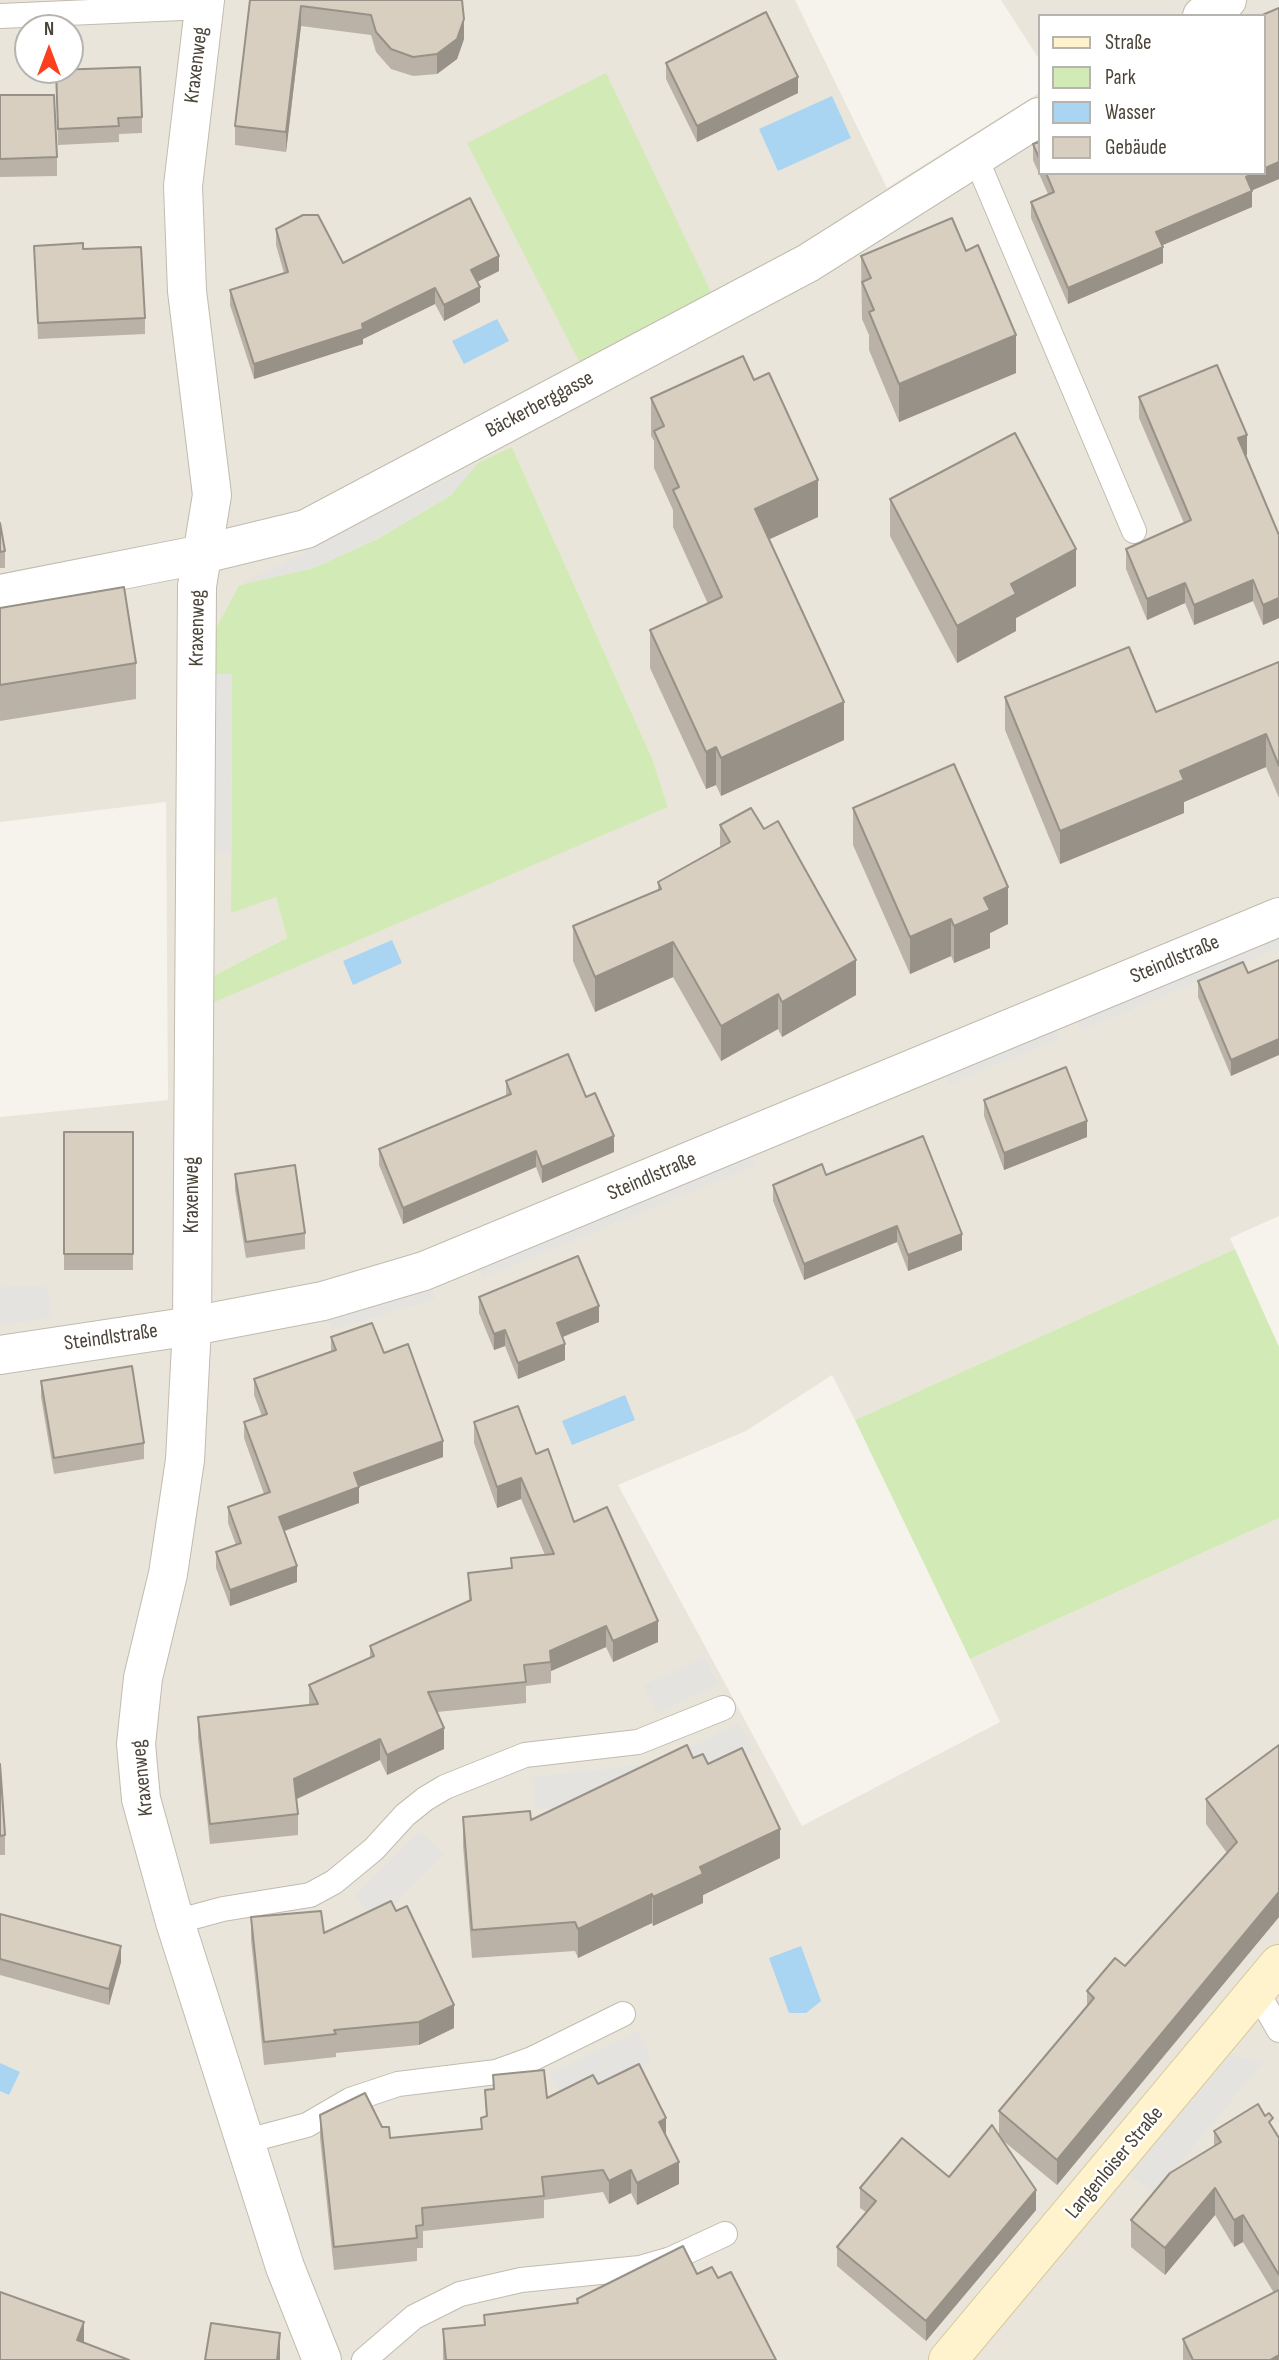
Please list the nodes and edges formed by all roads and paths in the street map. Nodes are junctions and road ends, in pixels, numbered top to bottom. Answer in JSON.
{"nodes":[{"id":1,"x":1227,"y":0,"type":"edge"},
{"id":2,"x":204,"y":4,"type":"edge"},
{"id":3,"x":1205,"y":14,"type":"edge"},
{"id":4,"x":0,"y":16,"type":"edge"},
{"id":5,"x":1038,"y":118,"type":"edge"},
{"id":6,"x":975,"y":156,"type":"junction"},
{"id":7,"x":1134,"y":531,"type":"dead end"},
{"id":8,"x":204,"y":554,"type":"junction"},
{"id":9,"x":0,"y":594,"type":"edge"},
{"id":10,"x":1279,"y":917,"type":"edge"},
{"id":11,"x":192,"y":1326,"type":"junction"},
{"id":12,"x":0,"y":1355,"type":"edge"},
{"id":13,"x":723,"y":1708,"type":"dead end"},
{"id":14,"x":174,"y":1922,"type":"junction"},
{"id":15,"x":1268,"y":1978,"type":"edge"},
{"id":16,"x":623,"y":2014,"type":"dead end"},
{"id":17,"x":1279,"y":2030,"type":"edge"},
{"id":18,"x":243,"y":2142,"type":"junction"},
{"id":19,"x":724,"y":2234,"type":"dead end"},
{"id":20,"x":323,"y":2360,"type":"edge"},
{"id":21,"x":363,"y":2360,"type":"edge"},
{"id":22,"x":948,"y":2360,"type":"edge"}],
"edges":[{"from":1,"to":3,"type":"street"},
{"from":2,"to":4,"type":"lane"},
{"from":2,"to":8,"type":"street","name":"Kraxenweg"},
{"from":5,"to":6,"type":"street","name":"Bäckerberggasse"},
{"from":6,"to":7,"type":"lane"},
{"from":6,"to":8,"type":"street","name":"Bäckerberggasse"},
{"from":8,"to":9,"type":"street","name":"Bäckerberggasse"},
{"from":8,"to":11,"type":"street","name":"Kraxenweg"},
{"from":10,"to":11,"type":"street","name":"Steindlstraße"},
{"from":11,"to":12,"type":"street","name":"Steindlstraße"},
{"from":11,"to":14,"type":"street","name":"Kraxenweg"},
{"from":13,"to":14,"type":"lane"},
{"from":14,"to":18,"type":"street","name":"Kraxenweg"},
{"from":15,"to":17,"type":"lane"},
{"from":15,"to":22,"type":"street","name":"Langenloiser Straße"},
{"from":16,"to":18,"type":"lane"},
{"from":18,"to":20,"type":"street","name":"Kraxenweg"},
{"from":19,"to":21,"type":"lane"}]}
